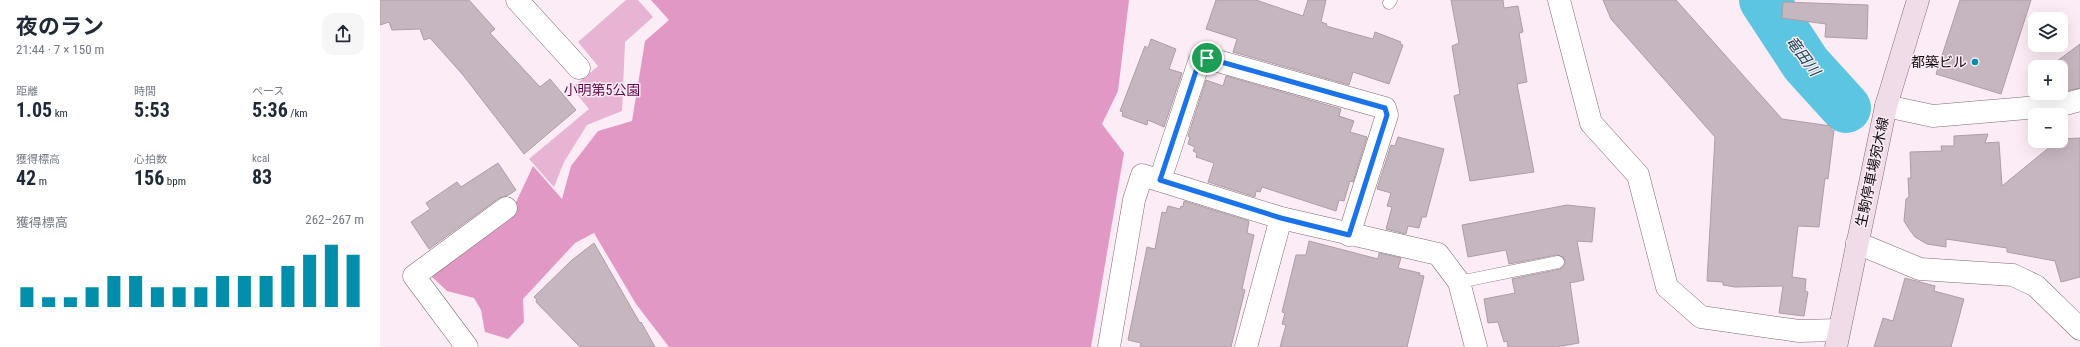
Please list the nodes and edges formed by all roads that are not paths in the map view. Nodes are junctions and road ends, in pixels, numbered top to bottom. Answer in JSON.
{"nodes":[{"id":1,"x":517,"y":0,"type":"edge"},
{"id":2,"x":1559,"y":0,"type":"edge"},
{"id":3,"x":1918,"y":0,"type":"edge"},
{"id":4,"x":580,"y":68,"type":"dead end"},
{"id":5,"x":2080,"y":100,"type":"edge"},
{"id":6,"x":1886,"y":106,"type":"junction"},
{"id":7,"x":1160,"y":180,"type":"junction"},
{"id":8,"x":506,"y":208,"type":"dead end"},
{"id":9,"x":1281,"y":218,"type":"junction"},
{"id":10,"x":1349,"y":235,"type":"junction"},
{"id":11,"x":1857,"y":243,"type":"junction"},
{"id":12,"x":1558,"y":262,"type":"dead end"},
{"id":13,"x":1459,"y":282,"type":"junction"},
{"id":14,"x":2080,"y":329,"type":"edge"},
{"id":15,"x":1838,"y":339,"type":"edge"},
{"id":16,"x":467,"y":347,"type":"edge"},
{"id":17,"x":1109,"y":347,"type":"edge"},
{"id":18,"x":1246,"y":347,"type":"edge"},
{"id":19,"x":1476,"y":347,"type":"edge"}],
"edges":[{"from":1,"to":4,"type":"street"},
{"from":2,"to":15,"type":"street"},
{"from":3,"to":6,"type":"main road","name":"生駒停車場宛木線"},
{"from":5,"to":6,"type":"street"},
{"from":6,"to":11,"type":"main road","name":"生駒停車場宛木線"},
{"from":7,"to":9,"type":"street"},
{"from":7,"to":10,"type":"street"},
{"from":7,"to":17,"type":"street"},
{"from":8,"to":16,"type":"street"},
{"from":9,"to":10,"type":"street"},
{"from":9,"to":18,"type":"street"},
{"from":10,"to":13,"type":"street"},
{"from":11,"to":14,"type":"street"},
{"from":11,"to":15,"type":"main road","name":"生駒停車場宛木線"},
{"from":12,"to":13,"type":"lane"},
{"from":13,"to":19,"type":"street"}]}
